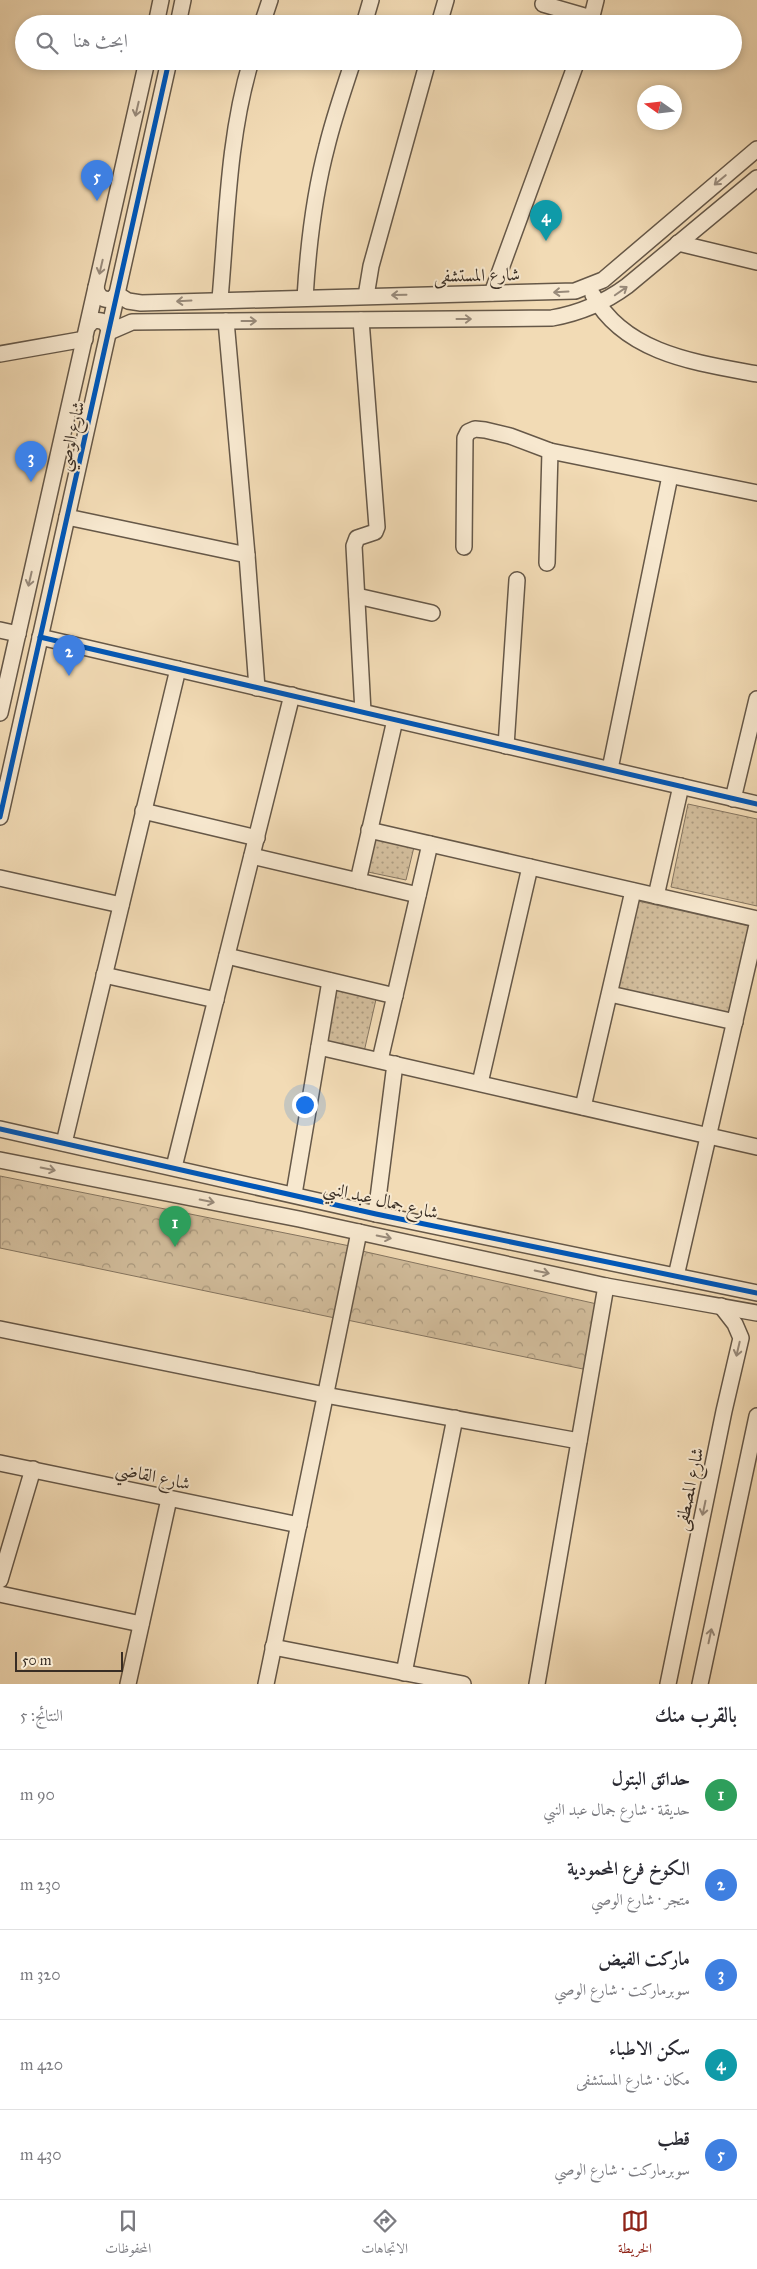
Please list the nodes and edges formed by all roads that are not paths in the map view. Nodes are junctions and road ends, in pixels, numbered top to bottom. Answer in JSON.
{"nodes":[{"id":1,"x":161,"y":0,"type":"edge"},
{"id":2,"x":183,"y":0,"type":"edge"},
{"id":3,"x":270,"y":0,"type":"edge"},
{"id":4,"x":371,"y":0,"type":"edge"},
{"id":5,"x":446,"y":0,"type":"edge"},
{"id":6,"x":596,"y":0,"type":"edge"},
{"id":7,"x":544,"y":4,"type":"dead end"},
{"id":8,"x":158,"y":15,"type":"edge"},
{"id":9,"x":180,"y":15,"type":"edge"},
{"id":10,"x":265,"y":15,"type":"edge"},
{"id":11,"x":367,"y":15,"type":"edge"},
{"id":12,"x":442,"y":15,"type":"edge"},
{"id":13,"x":574,"y":15,"type":"edge"},
{"id":14,"x":592,"y":15,"type":"edge"},
{"id":15,"x":146,"y":70,"type":"edge"},
{"id":16,"x":168,"y":70,"type":"edge"},
{"id":17,"x":248,"y":70,"type":"edge"},
{"id":18,"x":350,"y":70,"type":"edge"},
{"id":19,"x":425,"y":70,"type":"edge"},
{"id":20,"x":574,"y":70,"type":"edge"},
{"id":21,"x":757,"y":149,"type":"edge"},
{"id":22,"x":757,"y":178,"type":"edge"},
{"id":23,"x":678,"y":243,"type":"junction"},
{"id":24,"x":757,"y":262,"type":"edge"},
{"id":25,"x":589,"y":287,"type":"junction"},
{"id":26,"x":492,"y":293,"type":"junction"},
{"id":27,"x":366,"y":296,"type":"junction"},
{"id":28,"x":108,"y":298,"type":"junction"},
{"id":29,"x":305,"y":298,"type":"junction"},
{"id":30,"x":220,"y":299,"type":"junction"},
{"id":31,"x":147,"y":303,"type":"junction"},
{"id":32,"x":598,"y":304,"type":"junction"},
{"id":33,"x":361,"y":320,"type":"junction"},
{"id":34,"x":226,"y":321,"type":"junction"},
{"id":35,"x":148,"y":322,"type":"junction"},
{"id":36,"x":96,"y":329,"type":"junction"},
{"id":37,"x":0,"y":354,"type":"edge"},
{"id":38,"x":757,"y":374,"type":"edge"},
{"id":39,"x":550,"y":451,"type":"junction"},
{"id":40,"x":670,"y":476,"type":"junction"},
{"id":41,"x":757,"y":493,"type":"edge"},
{"id":42,"x":44,"y":517,"type":"junction"},
{"id":43,"x":66,"y":520,"type":"junction"},
{"id":44,"x":464,"y":547,"type":"dead end"},
{"id":45,"x":36,"y":555,"type":"junction"},
{"id":46,"x":248,"y":555,"type":"junction"},
{"id":47,"x":57,"y":561,"type":"junction"},
{"id":48,"x":547,"y":563,"type":"dead end"},
{"id":49,"x":517,"y":580,"type":"dead end"},
{"id":50,"x":357,"y":596,"type":"junction"},
{"id":51,"x":432,"y":613,"type":"dead end"},
{"id":52,"x":0,"y":630,"type":"edge"},
{"id":53,"x":18,"y":634,"type":"junction"},
{"id":54,"x":40,"y":638,"type":"junction"},
{"id":55,"x":178,"y":669,"type":"junction"},
{"id":56,"x":257,"y":688,"type":"junction"},
{"id":57,"x":292,"y":695,"type":"junction"},
{"id":58,"x":757,"y":699,"type":"edge"},
{"id":59,"x":363,"y":712,"type":"junction"},
{"id":60,"x":0,"y":713,"type":"edge"},
{"id":61,"x":395,"y":720,"type":"junction"},
{"id":62,"x":506,"y":746,"type":"junction"},
{"id":63,"x":610,"y":769,"type":"junction"},
{"id":64,"x":681,"y":786,"type":"junction"},
{"id":65,"x":733,"y":799,"type":"junction"},
{"id":66,"x":757,"y":804,"type":"edge"},
{"id":67,"x":143,"y":811,"type":"junction"},
{"id":68,"x":0,"y":817,"type":"edge"},
{"id":69,"x":369,"y":830,"type":"junction"},
{"id":70,"x":257,"y":838,"type":"junction"},
{"id":71,"x":430,"y":844,"type":"junction"},
{"id":72,"x":252,"y":856,"type":"junction"},
{"id":73,"x":530,"y":867,"type":"junction"},
{"id":74,"x":0,"y":878,"type":"edge"},
{"id":75,"x":358,"y":881,"type":"junction"},
{"id":76,"x":633,"y":891,"type":"junction"},
{"id":77,"x":418,"y":895,"type":"junction"},
{"id":78,"x":656,"y":896,"type":"junction"},
{"id":79,"x":121,"y":905,"type":"junction"},
{"id":80,"x":757,"y":919,"type":"edge"},
{"id":81,"x":757,"y":925,"type":"edge"},
{"id":82,"x":227,"y":956,"type":"junction"},
{"id":83,"x":104,"y":975,"type":"junction"},
{"id":84,"x":330,"y":981,"type":"junction"},
{"id":85,"x":610,"y":994,"type":"junction"},
{"id":86,"x":395,"y":996,"type":"junction"},
{"id":87,"x":216,"y":1000,"type":"junction"},
{"id":88,"x":734,"y":1022,"type":"junction"},
{"id":89,"x":319,"y":1047,"type":"junction"},
{"id":90,"x":387,"y":1062,"type":"junction"},
{"id":91,"x":480,"y":1083,"type":"junction"},
{"id":92,"x":583,"y":1107,"type":"junction"},
{"id":93,"x":1,"y":1129,"type":"edge"},
{"id":94,"x":708,"y":1136,"type":"junction"},
{"id":95,"x":64,"y":1143,"type":"junction"},
{"id":96,"x":757,"y":1147,"type":"edge"},
{"id":97,"x":0,"y":1160,"type":"edge"},
{"id":98,"x":174,"y":1167,"type":"junction"},
{"id":99,"x":294,"y":1194,"type":"junction"},
{"id":100,"x":376,"y":1214,"type":"junction"},
{"id":101,"x":359,"y":1232,"type":"junction"},
{"id":102,"x":682,"y":1278,"type":"junction"},
{"id":103,"x":606,"y":1286,"type":"junction"},
{"id":104,"x":757,"y":1294,"type":"edge"},
{"id":105,"x":683,"y":1300,"type":"junction"},
{"id":106,"x":721,"y":1306,"type":"junction"},
{"id":107,"x":757,"y":1313,"type":"edge"},
{"id":108,"x":0,"y":1329,"type":"edge"},
{"id":109,"x":325,"y":1395,"type":"junction"},
{"id":110,"x":757,"y":1416,"type":"edge"},
{"id":111,"x":455,"y":1418,"type":"junction"},
{"id":112,"x":579,"y":1441,"type":"junction"},
{"id":113,"x":0,"y":1463,"type":"edge"},
{"id":114,"x":33,"y":1469,"type":"junction"},
{"id":115,"x":169,"y":1499,"type":"junction"},
{"id":116,"x":299,"y":1525,"type":"junction"},
{"id":117,"x":0,"y":1580,"type":"edge"},
{"id":118,"x":0,"y":1594,"type":"edge"},
{"id":119,"x":141,"y":1624,"type":"junction"},
{"id":120,"x":274,"y":1647,"type":"junction"},
{"id":121,"x":404,"y":1672,"type":"junction"},
{"id":122,"x":128,"y":1684,"type":"edge"},
{"id":123,"x":266,"y":1684,"type":"edge"},
{"id":124,"x":463,"y":1684,"type":"edge"},
{"id":125,"x":537,"y":1684,"type":"edge"},
{"id":126,"x":668,"y":1684,"type":"edge"},
{"id":127,"x":700,"y":1684,"type":"edge"}],
"edges":[{"from":1,"to":8,"type":"street"},
{"from":2,"to":9,"type":"street"},
{"from":3,"to":10,"type":"street"},
{"from":4,"to":11,"type":"street"},
{"from":5,"to":12,"type":"street"},
{"from":6,"to":14,"type":"street"},
{"from":7,"to":13,"type":"street"},
{"from":15,"to":28,"type":"street","name":"شارع الوصي","one_way":true},
{"from":16,"to":28,"type":"street","name":"شارع الوصي"},
{"from":17,"to":30,"type":"street"},
{"from":18,"to":29,"type":"street"},
{"from":19,"to":27,"type":"street"},
{"from":20,"to":26,"type":"street"},
{"from":21,"to":25,"type":"street","name":"شارع المستشفى","one_way":true},
{"from":22,"to":23,"type":"street"},
{"from":23,"to":24,"type":"street"},
{"from":32,"to":23,"type":"street","one_way":true},
{"from":25,"to":26,"type":"street","name":"شارع المستشفى","one_way":true},
{"from":25,"to":32,"type":"street"},
{"from":26,"to":27,"type":"street","name":"شارع المستشفى","one_way":true},
{"from":27,"to":29,"type":"street","name":"شارع المستشفى"},
{"from":28,"to":31,"type":"street","name":"شارع المستشفى"},
{"from":28,"to":35,"type":"street"},
{"from":28,"to":36,"type":"street","name":"شارع الوصي"},
{"from":28,"to":36,"type":"street","name":"شارع الوصي"},
{"from":29,"to":30,"type":"street","name":"شارع المستشفى"},
{"from":30,"to":31,"type":"street","name":"شارع المستشفى","one_way":true},
{"from":31,"to":35,"type":"street"},
{"from":33,"to":32,"type":"street","one_way":true},
{"from":32,"to":38,"type":"street"},
{"from":34,"to":33,"type":"street","one_way":true},
{"from":33,"to":50,"type":"street"},
{"from":34,"to":35,"type":"street"},
{"from":34,"to":46,"type":"street"},
{"from":35,"to":36,"type":"street"},
{"from":36,"to":37,"type":"street"},
{"from":36,"to":42,"type":"street","name":"شارع الوصي"},
{"from":36,"to":43,"type":"street","name":"شارع الوصي"},
{"from":39,"to":40,"type":"street"},
{"from":39,"to":44,"type":"street"},
{"from":39,"to":48,"type":"street"},
{"from":40,"to":41,"type":"street"},
{"from":40,"to":63,"type":"street"},
{"from":42,"to":43,"type":"street"},
{"from":42,"to":45,"type":"street","name":"شارع الوصي"},
{"from":43,"to":46,"type":"street"},
{"from":43,"to":47,"type":"street","name":"شارع الوصي"},
{"from":45,"to":47,"type":"street"},
{"from":45,"to":53,"type":"street","name":"شارع الوصي","one_way":true},
{"from":46,"to":56,"type":"street"},
{"from":47,"to":54,"type":"street","name":"شارع الوصي"},
{"from":49,"to":62,"type":"street"},
{"from":50,"to":51,"type":"street"},
{"from":50,"to":59,"type":"street"},
{"from":52,"to":53,"type":"street"},
{"from":53,"to":60,"type":"street","name":"شارع الوصي"},
{"from":54,"to":55,"type":"street"},
{"from":54,"to":68,"type":"street","name":"شارع الوصي"},
{"from":55,"to":56,"type":"street"},
{"from":55,"to":67,"type":"street"},
{"from":56,"to":57,"type":"street"},
{"from":57,"to":59,"type":"street"},
{"from":57,"to":70,"type":"street"},
{"from":58,"to":65,"type":"street"},
{"from":59,"to":61,"type":"street"},
{"from":61,"to":62,"type":"street"},
{"from":61,"to":69,"type":"street"},
{"from":62,"to":63,"type":"street"},
{"from":63,"to":64,"type":"street"},
{"from":64,"to":65,"type":"street"},
{"from":64,"to":78,"type":"street"},
{"from":65,"to":66,"type":"street"},
{"from":67,"to":70,"type":"street"},
{"from":67,"to":79,"type":"street"},
{"from":69,"to":71,"type":"street"},
{"from":69,"to":75,"type":"street"},
{"from":70,"to":72,"type":"street"},
{"from":71,"to":73,"type":"street"},
{"from":71,"to":77,"type":"street"},
{"from":72,"to":75,"type":"street"},
{"from":72,"to":82,"type":"street"},
{"from":73,"to":76,"type":"street"},
{"from":73,"to":91,"type":"street"},
{"from":74,"to":79,"type":"street"},
{"from":75,"to":77,"type":"street"},
{"from":76,"to":78,"type":"street"},
{"from":76,"to":85,"type":"street"},
{"from":77,"to":86,"type":"street"},
{"from":78,"to":80,"type":"street"},
{"from":79,"to":83,"type":"street"},
{"from":81,"to":88,"type":"street"},
{"from":82,"to":84,"type":"street"},
{"from":82,"to":87,"type":"street"},
{"from":83,"to":87,"type":"street"},
{"from":83,"to":95,"type":"street"},
{"from":84,"to":86,"type":"street"},
{"from":84,"to":89,"type":"street"},
{"from":85,"to":88,"type":"street"},
{"from":85,"to":92,"type":"street"},
{"from":86,"to":90,"type":"street"},
{"from":87,"to":98,"type":"street"},
{"from":88,"to":94,"type":"street"},
{"from":89,"to":90,"type":"street"},
{"from":89,"to":99,"type":"street"},
{"from":90,"to":91,"type":"street"},
{"from":90,"to":100,"type":"street"},
{"from":91,"to":92,"type":"street"},
{"from":92,"to":94,"type":"street"},
{"from":93,"to":95,"type":"street","name":"شارع جمال عبد النبي"},
{"from":94,"to":96,"type":"street"},
{"from":94,"to":102,"type":"street"},
{"from":95,"to":98,"type":"street","name":"شارع جمال عبد النبي"},
{"from":97,"to":101,"type":"street","name":"شارع جمال عبد النبي","one_way":true},
{"from":98,"to":99,"type":"street","name":"شارع جمال عبد النبي"},
{"from":99,"to":100,"type":"street","name":"شارع جمال عبد النبي"},
{"from":100,"to":102,"type":"street","name":"شارع جمال عبد النبي"},
{"from":101,"to":103,"type":"street","name":"شارع جمال عبد النبي","one_way":true},
{"from":101,"to":109,"type":"street"},
{"from":102,"to":104,"type":"street","name":"شارع جمال عبد النبي"},
{"from":102,"to":105,"type":"street"},
{"from":103,"to":105,"type":"street","name":"شارع جمال عبد النبي"},
{"from":103,"to":112,"type":"street"},
{"from":105,"to":106,"type":"street","name":"شارع جمال عبد النبي"},
{"from":106,"to":107,"type":"street","name":"شارع جمال عبد النبي"},
{"from":106,"to":126,"type":"street","name":"شارع المصطفى","one_way":true},
{"from":108,"to":109,"type":"street"},
{"from":109,"to":111,"type":"street"},
{"from":109,"to":116,"type":"street"},
{"from":127,"to":110,"type":"street","one_way":true},
{"from":111,"to":112,"type":"street"},
{"from":111,"to":121,"type":"street"},
{"from":112,"to":125,"type":"street"},
{"from":113,"to":114,"type":"street","name":"شارع القاضي"},
{"from":114,"to":115,"type":"street","name":"شارع القاضي"},
{"from":114,"to":117,"type":"street"},
{"from":115,"to":116,"type":"street","name":"شارع القاضي"},
{"from":115,"to":119,"type":"street"},
{"from":116,"to":120,"type":"street"},
{"from":118,"to":119,"type":"street"},
{"from":119,"to":122,"type":"street"},
{"from":120,"to":121,"type":"street"},
{"from":120,"to":123,"type":"street"},
{"from":121,"to":124,"type":"street"}]}
